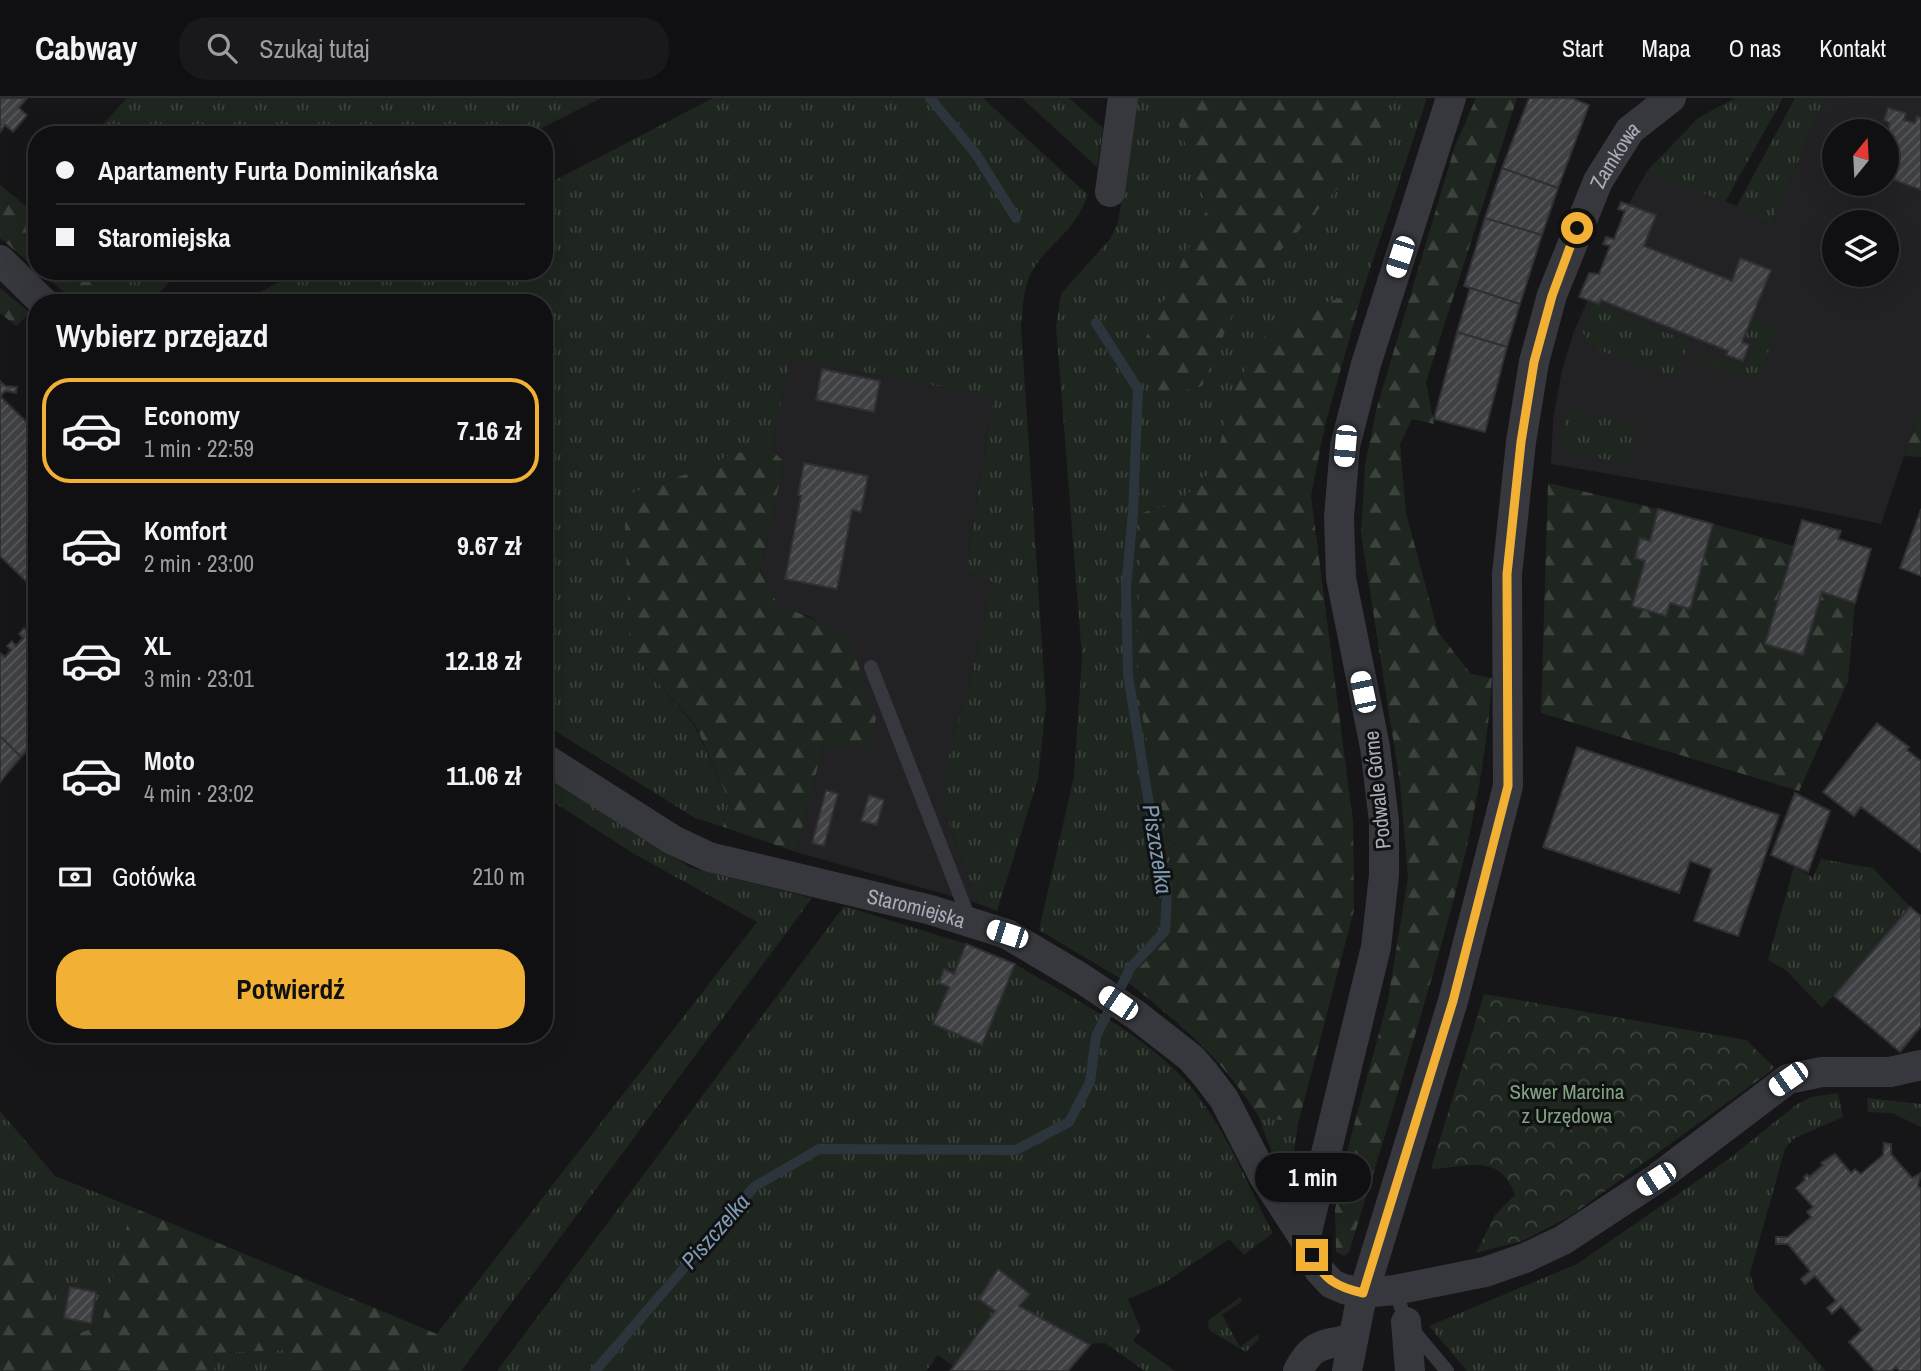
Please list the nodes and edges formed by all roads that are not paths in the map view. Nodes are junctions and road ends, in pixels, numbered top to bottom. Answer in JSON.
{"nodes":[{"id":1,"x":1123,"y":98,"type":"edge"},
{"id":2,"x":1451,"y":98,"type":"edge"},
{"id":3,"x":1671,"y":98,"type":"edge"},
{"id":4,"x":1110,"y":192,"type":"dead end"},
{"id":5,"x":0,"y":260,"type":"edge"},
{"id":6,"x":35,"y":294,"type":"edge"},
{"id":7,"x":871,"y":667,"type":"dead end"},
{"id":8,"x":553,"y":764,"type":"edge"},
{"id":9,"x":970,"y":922,"type":"junction"},
{"id":10,"x":1921,"y":1065,"type":"edge"},
{"id":11,"x":1305,"y":1241,"type":"junction"},
{"id":12,"x":1395,"y":1290,"type":"junction"},
{"id":13,"x":1363,"y":1293,"type":"junction"},
{"id":14,"x":1406,"y":1322,"type":"junction"},
{"id":15,"x":1351,"y":1339,"type":"junction"},
{"id":16,"x":1298,"y":1371,"type":"edge"},
{"id":17,"x":1347,"y":1371,"type":"edge"},
{"id":18,"x":1410,"y":1371,"type":"edge"},
{"id":19,"x":1447,"y":1371,"type":"edge"}],
"edges":[{"from":1,"to":4,"type":"street"},
{"from":2,"to":11,"type":"street","name":"Podwale Górne"},
{"from":3,"to":13,"type":"street","name":"Zamkowa"},
{"from":5,"to":6,"type":"street"},
{"from":7,"to":9,"type":"lane"},
{"from":8,"to":9,"type":"street","name":"Staromiejska"},
{"from":9,"to":11,"type":"street","name":"Staromiejska"},
{"from":10,"to":12,"type":"street"},
{"from":11,"to":13,"type":"street","name":"Staromiejska"},
{"from":12,"to":13,"type":"street"},
{"from":12,"to":14,"type":"lane"},
{"from":13,"to":15,"type":"street","name":"Zamkowa"},
{"from":14,"to":18,"type":"street"},
{"from":14,"to":19,"type":"lane"},
{"from":15,"to":16,"type":"street"},
{"from":15,"to":17,"type":"street","name":"Zamkowa"}]}
